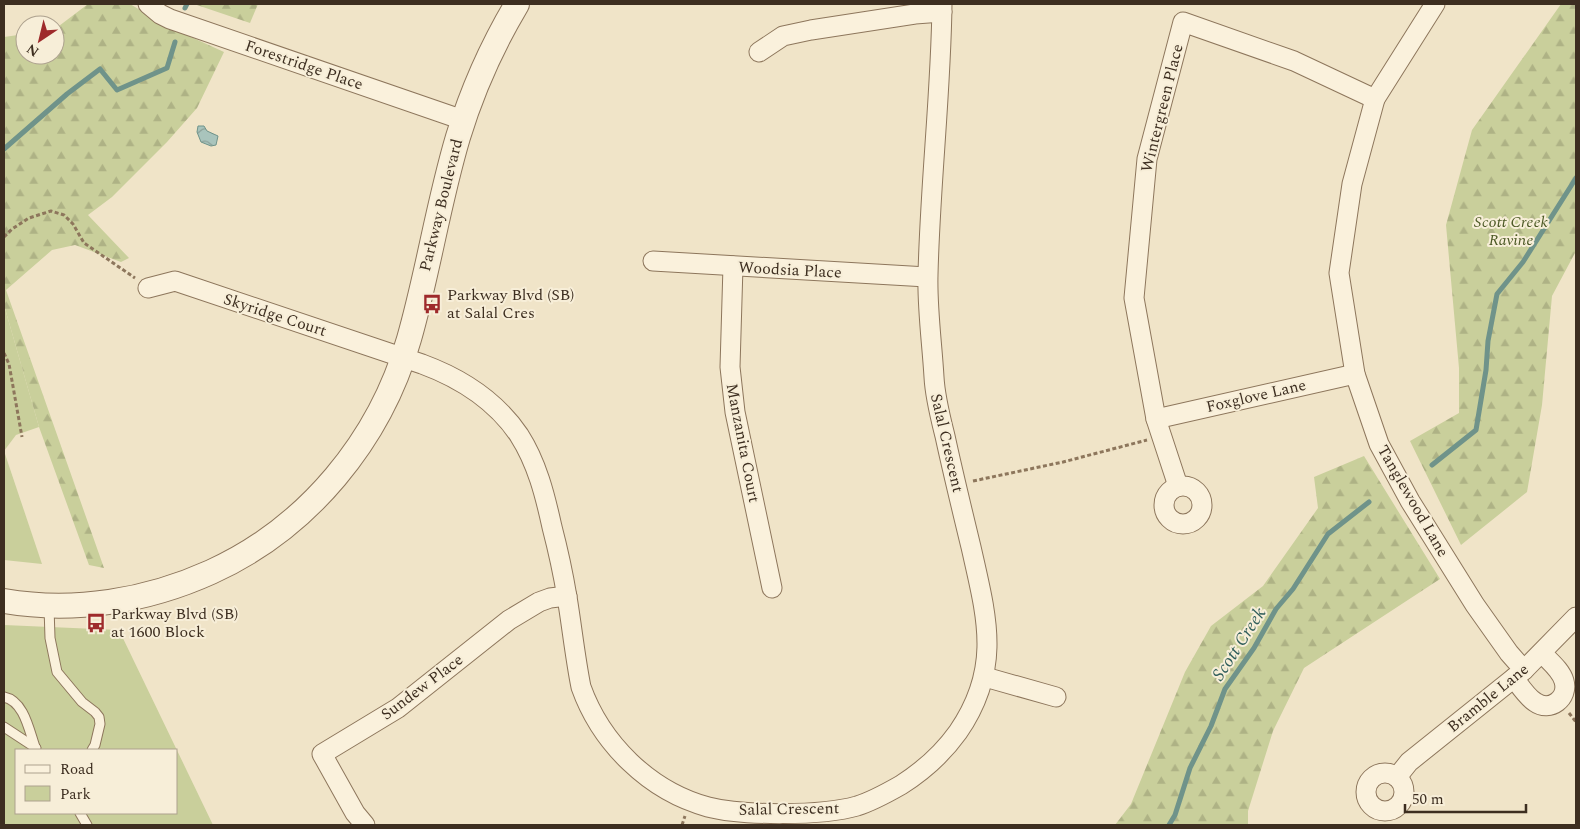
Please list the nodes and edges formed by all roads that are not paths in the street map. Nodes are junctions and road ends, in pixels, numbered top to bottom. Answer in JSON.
{"nodes":[{"id":1,"x":148,"y":4,"type":"edge"},
{"id":2,"x":517,"y":4,"type":"edge"},
{"id":3,"x":1435,"y":4,"type":"edge"},
{"id":4,"x":942,"y":8,"type":"edge"},
{"id":5,"x":759,"y":52,"type":"dead end"},
{"id":6,"x":1375,"y":99,"type":"junction"},
{"id":7,"x":463,"y":120,"type":"junction"},
{"id":8,"x":653,"y":260,"type":"dead end"},
{"id":9,"x":733,"y":266,"type":"junction"},
{"id":10,"x":927,"y":277,"type":"junction"},
{"id":11,"x":148,"y":288,"type":"road end"},
{"id":12,"x":402,"y":358,"type":"junction"},
{"id":13,"x":1355,"y":374,"type":"junction"},
{"id":14,"x":1159,"y":428,"type":"junction"},
{"id":15,"x":1178,"y":486,"type":"dead end"},
{"id":16,"x":772,"y":588,"type":"dead end"},
{"id":17,"x":567,"y":596,"type":"junction"},
{"id":18,"x":4,"y":601,"type":"edge"},
{"id":19,"x":48,"y":604,"type":"junction"},
{"id":20,"x":1576,"y":617,"type":"edge"},
{"id":21,"x":1542,"y":653,"type":"junction"},
{"id":22,"x":1519,"y":674,"type":"junction"},
{"id":23,"x":984,"y":677,"type":"junction"},
{"id":24,"x":4,"y":697,"type":"edge"},
{"id":25,"x":1056,"y":697,"type":"dead end"},
{"id":26,"x":4,"y":727,"type":"edge"},
{"id":27,"x":36,"y":749,"type":"edge"},
{"id":28,"x":93,"y":749,"type":"edge"},
{"id":29,"x":1397,"y":777,"type":"dead end"},
{"id":30,"x":81,"y":814,"type":"edge"},
{"id":31,"x":87,"y":825,"type":"edge"},
{"id":32,"x":365,"y":825,"type":"edge"}],
"edges":[{"from":1,"to":7,"type":"street","name":"Forestridge Place"},
{"from":2,"to":7,"type":"street","name":"Parkway Boulevard"},
{"from":3,"to":6,"type":"street","name":"Tanglewood Lane"},
{"from":4,"to":5,"type":"street"},
{"from":4,"to":10,"type":"street","name":"Salal Crescent"},
{"from":6,"to":13,"type":"street","name":"Tanglewood Lane"},
{"from":6,"to":14,"type":"street","name":"Wintergreen Place"},
{"from":7,"to":12,"type":"street","name":"Parkway Boulevard"},
{"from":8,"to":9,"type":"street","name":"Woodsia Place"},
{"from":9,"to":10,"type":"street","name":"Woodsia Place"},
{"from":9,"to":16,"type":"street","name":"Manzanita Court"},
{"from":10,"to":23,"type":"street","name":"Salal Crescent"},
{"from":11,"to":12,"type":"street","name":"Skyridge Court"},
{"from":12,"to":17,"type":"street","name":"Salal Crescent"},
{"from":12,"to":19,"type":"street","name":"Parkway Boulevard"},
{"from":13,"to":14,"type":"street","name":"Foxglove Lane"},
{"from":13,"to":22,"type":"street","name":"Tanglewood Lane"},
{"from":14,"to":15,"type":"street","name":"Wintergreen Place"},
{"from":17,"to":23,"type":"street","name":"Salal Crescent"},
{"from":17,"to":32,"type":"street","name":"Sundew Place"},
{"from":18,"to":19,"type":"street","name":"Parkway Boulevard"},
{"from":19,"to":28,"type":"lane"},
{"from":20,"to":21,"type":"street","name":"Bramble Lane"},
{"from":21,"to":22,"type":"street","name":"Bramble Lane"},
{"from":21,"to":22,"type":"street"},
{"from":22,"to":29,"type":"street","name":"Bramble Lane"},
{"from":23,"to":25,"type":"street"},
{"from":24,"to":27,"type":"lane"},
{"from":26,"to":27,"type":"lane"},
{"from":30,"to":31,"type":"lane"}]}
